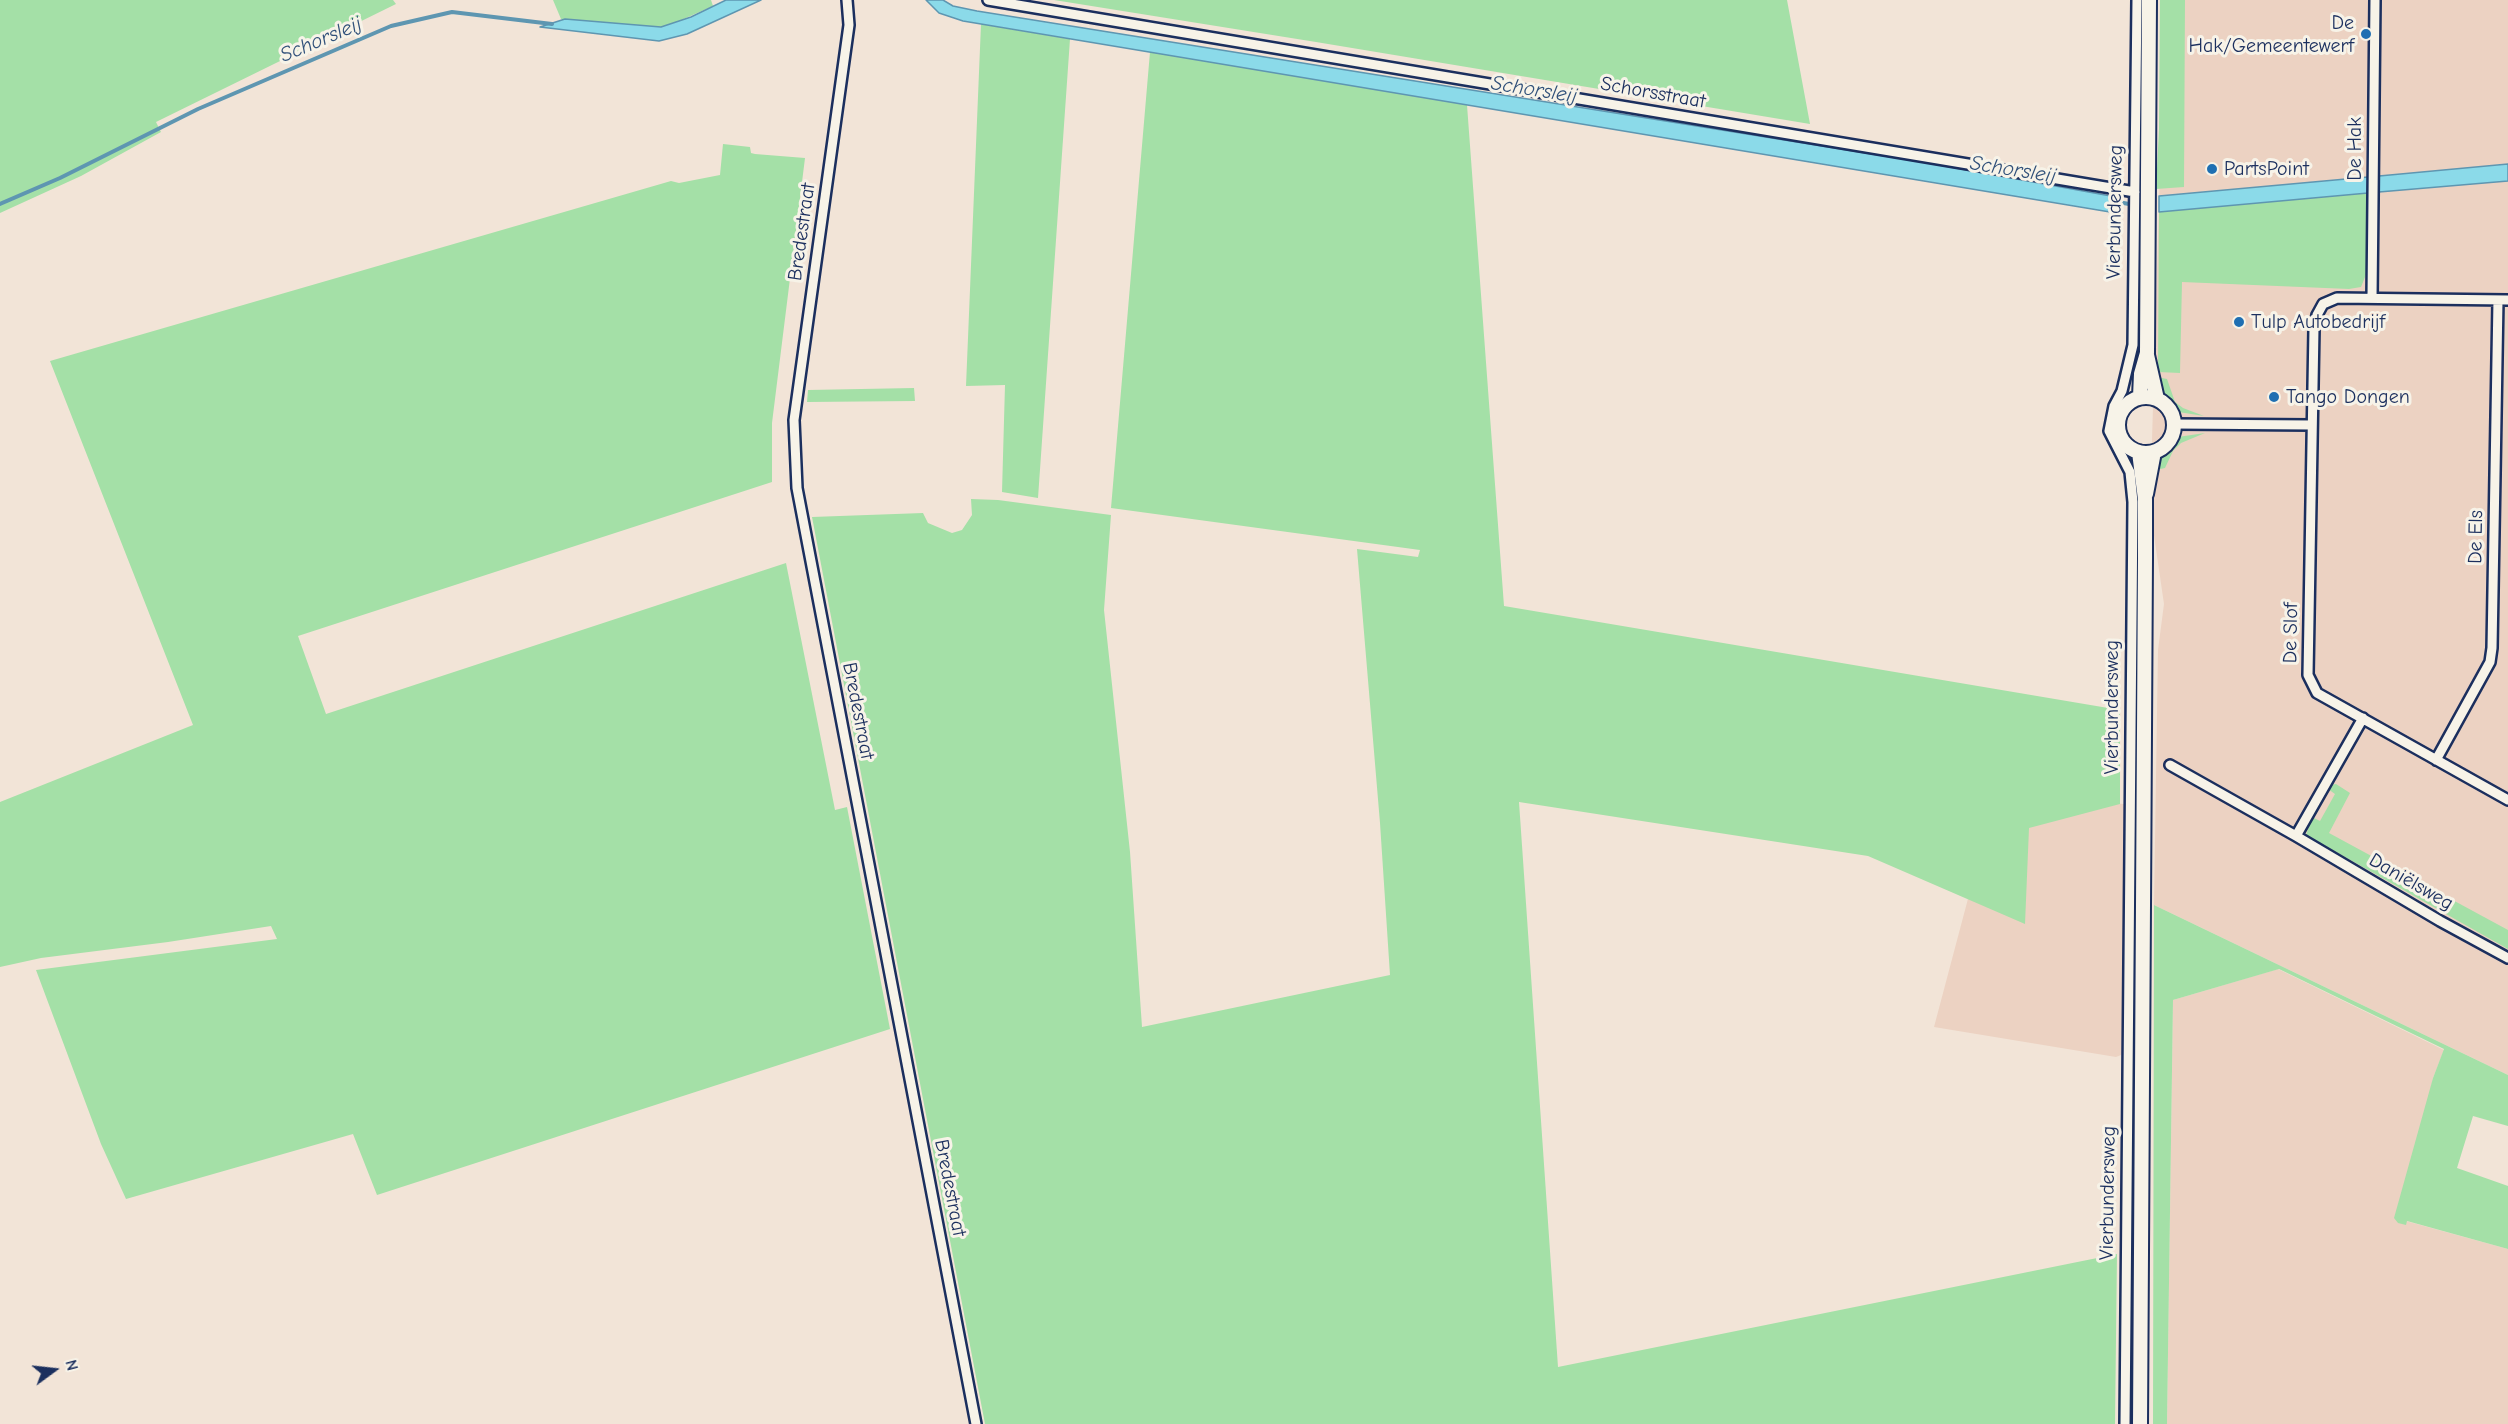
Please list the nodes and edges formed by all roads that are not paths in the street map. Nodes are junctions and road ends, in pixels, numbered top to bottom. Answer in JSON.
{"nodes":[{"id":1,"x":847,"y":0,"type":"edge"},
{"id":2,"x":988,"y":0,"type":"edge"},
{"id":3,"x":2137,"y":0,"type":"edge"},
{"id":4,"x":2149,"y":0,"type":"edge"},
{"id":5,"x":2375,"y":0,"type":"edge"},
{"id":6,"x":2135,"y":192,"type":"junction"},
{"id":7,"x":2372,"y":298,"type":"junction"},
{"id":8,"x":2503,"y":300,"type":"edge"},
{"id":9,"x":2147,"y":353,"type":"junction"},
{"id":10,"x":2140,"y":397,"type":"junction"},
{"id":11,"x":2157,"y":399,"type":"junction"},
{"id":12,"x":2174,"y":424,"type":"junction"},
{"id":13,"x":2312,"y":425,"type":"junction"},
{"id":14,"x":2139,"y":452,"type":"junction"},
{"id":15,"x":2154,"y":452,"type":"junction"},
{"id":16,"x":2145,"y":499,"type":"junction"},
{"id":17,"x":2139,"y":558,"type":"junction"},
{"id":18,"x":2363,"y":718,"type":"junction"},
{"id":19,"x":2436,"y":760,"type":"junction"},
{"id":20,"x":2170,"y":765,"type":"dead end"},
{"id":21,"x":2508,"y":800,"type":"edge"},
{"id":22,"x":2296,"y":836,"type":"junction"},
{"id":23,"x":2508,"y":958,"type":"edge"},
{"id":24,"x":2134,"y":1217,"type":"junction"},
{"id":25,"x":2125,"y":1372,"type":"junction"},
{"id":26,"x":2140,"y":1372,"type":"junction"},
{"id":27,"x":976,"y":1424,"type":"edge"},
{"id":28,"x":2125,"y":1424,"type":"edge"},
{"id":29,"x":2140,"y":1424,"type":"edge"}],
"edges":[{"from":1,"to":27,"type":"street","name":"Bredestraat"},
{"from":2,"to":6,"type":"street","name":"Schorsstraat"},
{"from":3,"to":6,"type":"street","name":"Vierbundersweg"},
{"from":4,"to":9,"type":"main road","name":"Vierbundersweg"},
{"from":5,"to":7,"type":"street","name":"De Hak"},
{"from":6,"to":17,"type":"street","name":"Vierbundersweg"},
{"from":7,"to":8,"type":"street","name":"De Slof"},
{"from":7,"to":13,"type":"street","name":"De Slof"},
{"from":8,"to":19,"type":"street","name":"De Els"},
{"from":9,"to":10,"type":"main road","name":"Vierbundersweg"},
{"from":9,"to":11,"type":"main road","name":"Vierbundersweg"},
{"from":10,"to":11,"type":"main road"},
{"from":10,"to":14,"type":"main road"},
{"from":11,"to":12,"type":"main road"},
{"from":12,"to":13,"type":"street"},
{"from":12,"to":15,"type":"main road"},
{"from":13,"to":18,"type":"street","name":"De Slof"},
{"from":14,"to":15,"type":"main road"},
{"from":14,"to":16,"type":"main road","name":"Vierbundersweg"},
{"from":15,"to":16,"type":"main road","name":"Vierbundersweg"},
{"from":16,"to":17,"type":"main road","name":"Vierbundersweg"},
{"from":17,"to":24,"type":"main road","name":"Vierbundersweg"},
{"from":18,"to":19,"type":"street","name":"De Slof"},
{"from":18,"to":22,"type":"street"},
{"from":19,"to":21,"type":"street","name":"De Slof"},
{"from":20,"to":22,"type":"street","name":"Daniëlsweg"},
{"from":22,"to":23,"type":"street","name":"Daniëlsweg"},
{"from":24,"to":25,"type":"street","name":"Vierbundersweg"},
{"from":24,"to":26,"type":"main road","name":"Vierbundersweg"},
{"from":25,"to":26,"type":"street"},
{"from":25,"to":28,"type":"street","name":"Vierbundersweg"},
{"from":26,"to":29,"type":"main road","name":"Vierbundersweg"}]}
